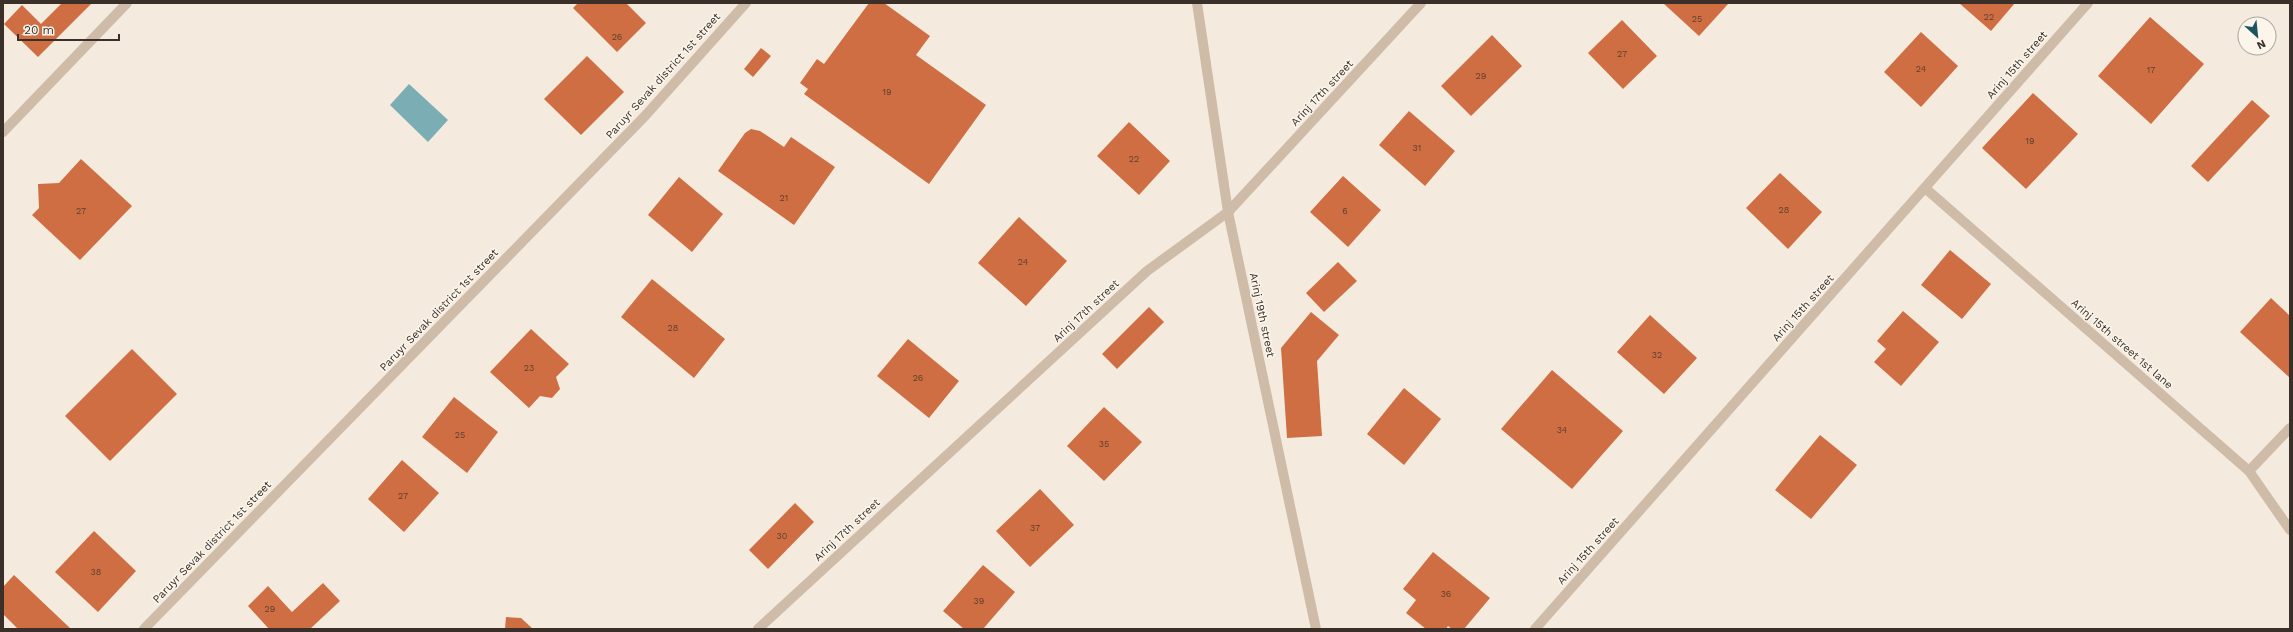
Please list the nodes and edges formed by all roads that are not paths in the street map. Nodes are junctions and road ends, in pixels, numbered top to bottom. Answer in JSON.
{"nodes":[{"id":1,"x":127,"y":3,"type":"edge"},
{"id":2,"x":746,"y":3,"type":"edge"},
{"id":3,"x":1197,"y":3,"type":"edge"},
{"id":4,"x":1421,"y":3,"type":"edge"},
{"id":5,"x":2088,"y":3,"type":"edge"},
{"id":6,"x":3,"y":132,"type":"edge"},
{"id":7,"x":1925,"y":188,"type":"junction"},
{"id":8,"x":1228,"y":212,"type":"junction"},
{"id":9,"x":2290,"y":428,"type":"edge"},
{"id":10,"x":2249,"y":471,"type":"junction"},
{"id":11,"x":2290,"y":530,"type":"edge"},
{"id":12,"x":144,"y":629,"type":"edge"},
{"id":13,"x":758,"y":629,"type":"edge"},
{"id":14,"x":1316,"y":629,"type":"edge"},
{"id":15,"x":1535,"y":629,"type":"edge"}],
"edges":[{"from":1,"to":6,"type":"street"},
{"from":2,"to":12,"type":"street","name":"Paruyr Sevak district 1st street"},
{"from":3,"to":8,"type":"street","name":"Arinj 19th street"},
{"from":4,"to":8,"type":"street","name":"Arinj 17th street"},
{"from":5,"to":7,"type":"street","name":"Arinj 15th street"},
{"from":7,"to":10,"type":"street","name":"Arinj 15th street 1st lane"},
{"from":7,"to":15,"type":"street","name":"Arinj 15th street"},
{"from":8,"to":13,"type":"street","name":"Arinj 17th street"},
{"from":8,"to":14,"type":"street","name":"Arinj 19th street"},
{"from":9,"to":10,"type":"street"},
{"from":10,"to":11,"type":"street","name":"Arinj 15th street 1st lane"}]}
